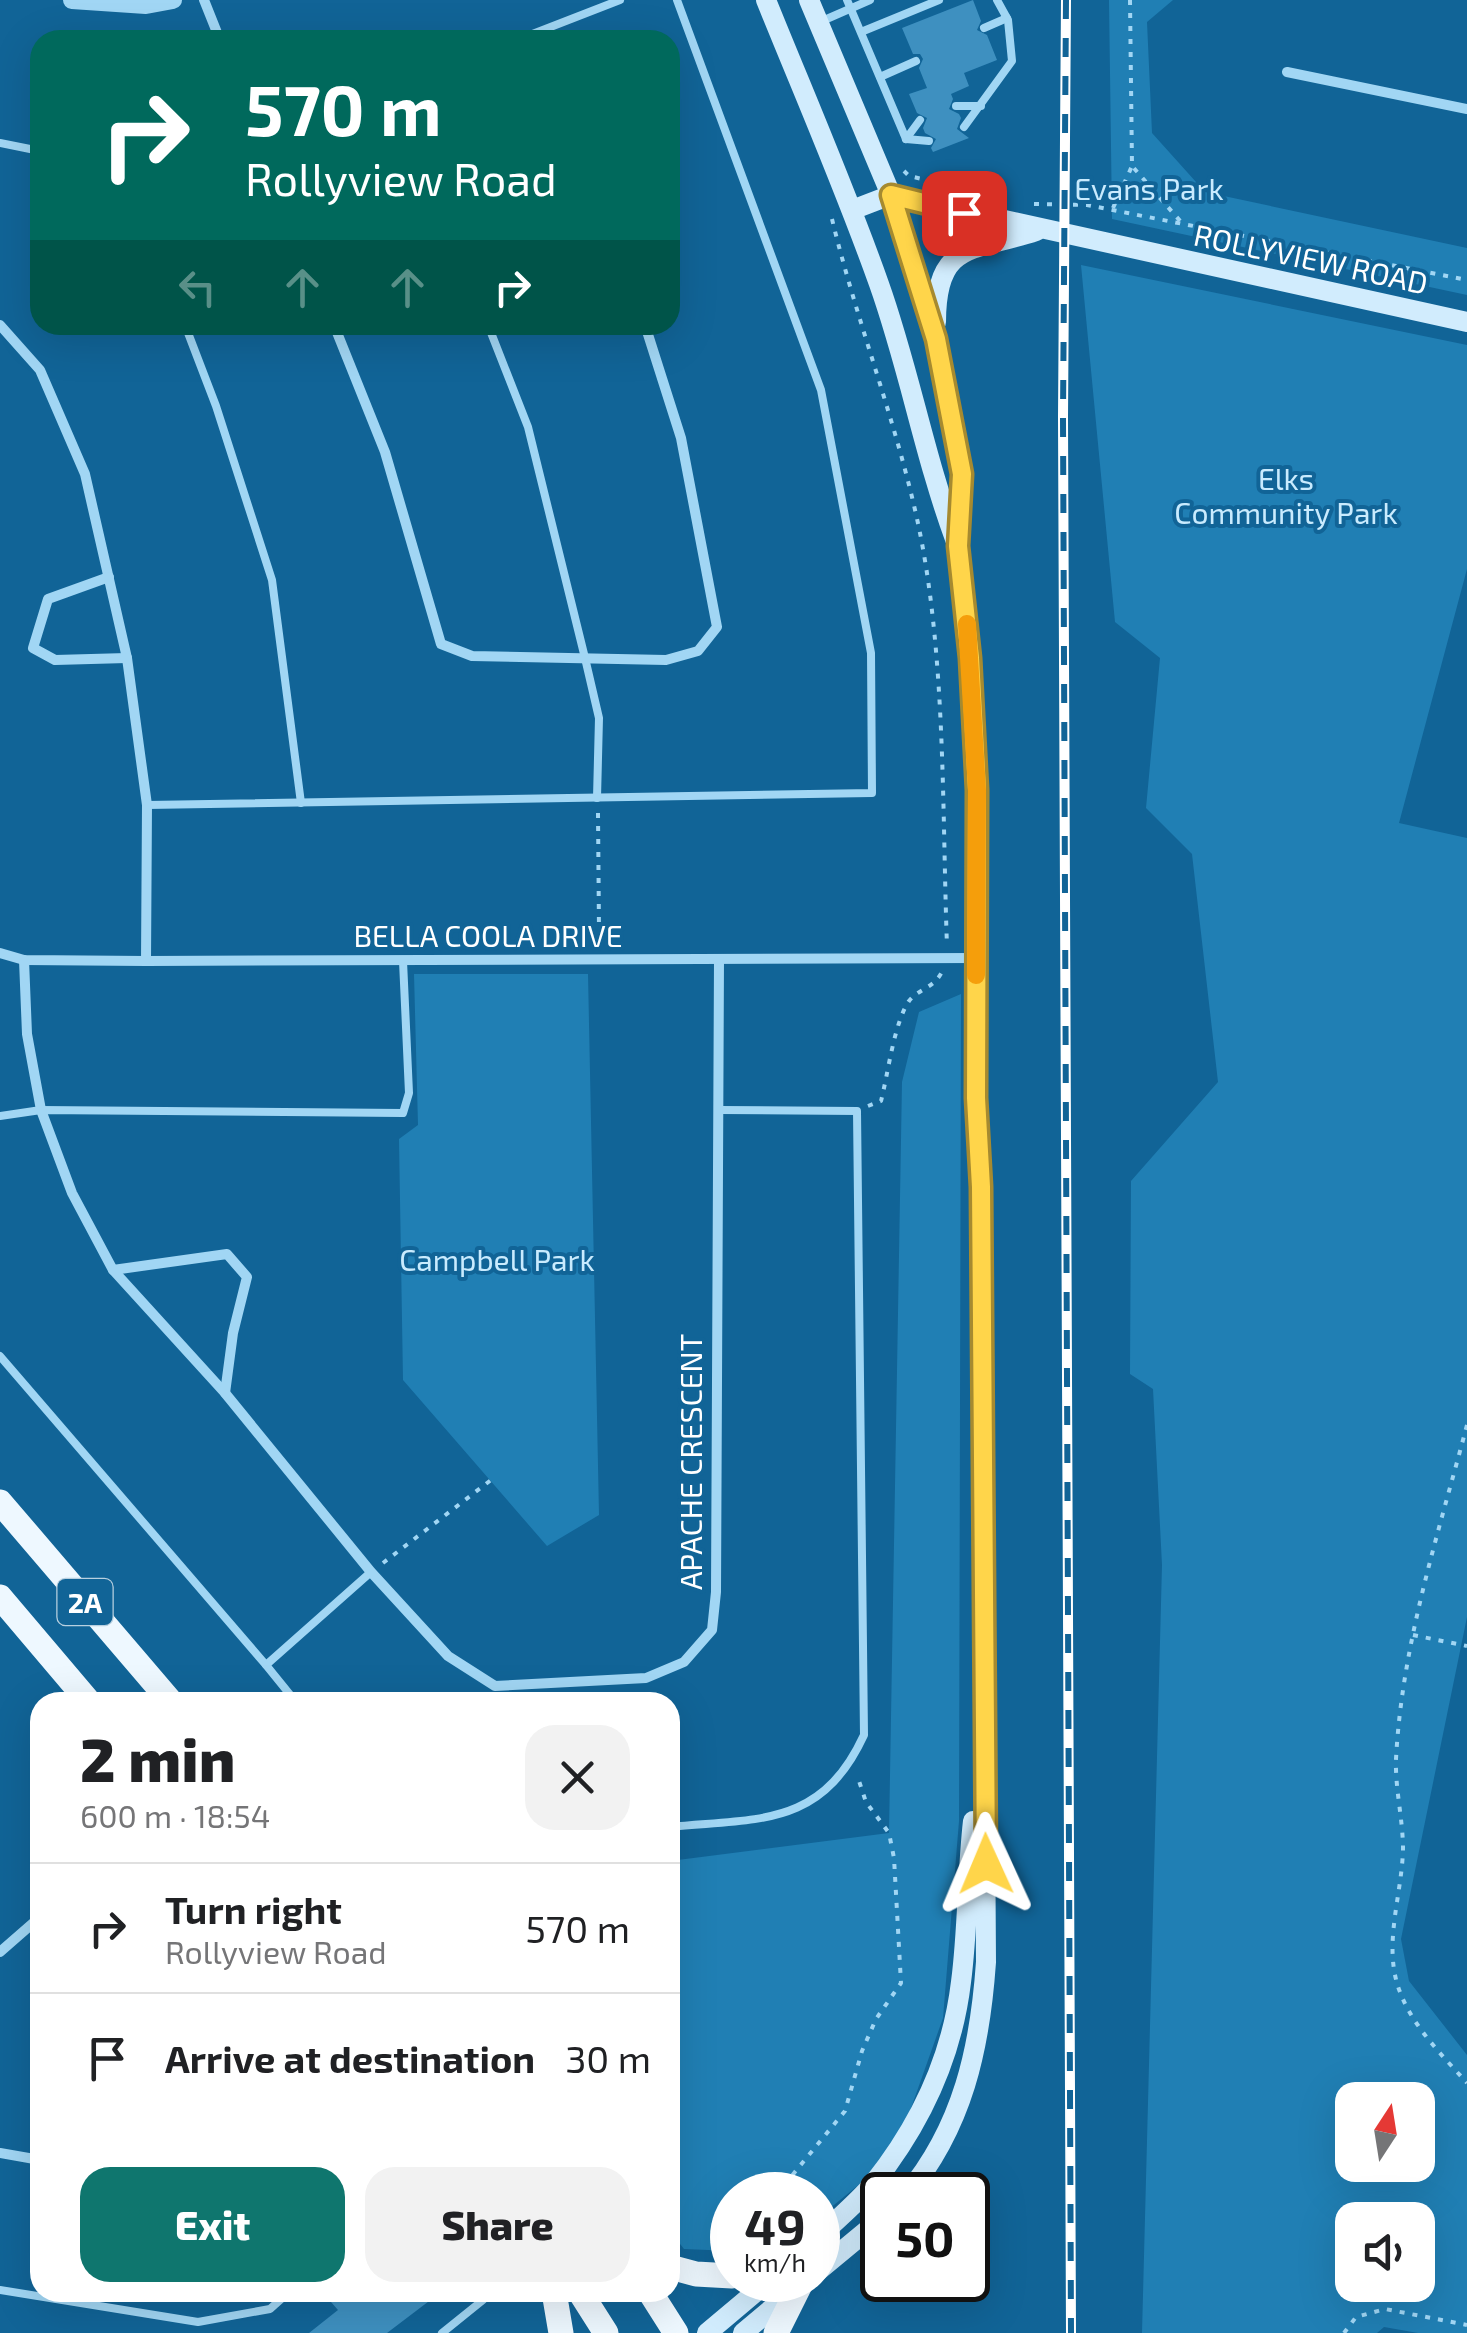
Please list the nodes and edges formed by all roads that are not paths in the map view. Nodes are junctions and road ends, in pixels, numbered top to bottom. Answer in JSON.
{"nodes":[{"id":1,"x":72,"y":0,"type":"edge"},
{"id":2,"x":173,"y":0,"type":"edge"},
{"id":3,"x":204,"y":0,"type":"edge"},
{"id":4,"x":620,"y":0,"type":"edge"},
{"id":5,"x":677,"y":0,"type":"edge"},
{"id":6,"x":766,"y":0,"type":"edge"},
{"id":7,"x":809,"y":0,"type":"edge"},
{"id":8,"x":870,"y":0,"type":"edge"},
{"id":9,"x":939,"y":0,"type":"edge"},
{"id":10,"x":997,"y":0,"type":"edge"},
{"id":11,"x":849,"y":4,"type":"edge"},
{"id":12,"x":1007,"y":18,"type":"junction"},
{"id":13,"x":818,"y":22,"type":"junction"},
{"id":14,"x":984,"y":28,"type":"dead end"},
{"id":15,"x":216,"y":30,"type":"edge"},
{"id":16,"x":542,"y":30,"type":"edge"},
{"id":17,"x":861,"y":32,"type":"junction"},
{"id":18,"x":916,"y":61,"type":"dead end"},
{"id":19,"x":1287,"y":72,"type":"dead end"},
{"id":20,"x":880,"y":77,"type":"junction"},
{"id":21,"x":956,"y":106,"type":"dead end"},
{"id":22,"x":981,"y":106,"type":"junction"},
{"id":23,"x":1467,"y":109,"type":"edge"},
{"id":24,"x":920,"y":120,"type":"dead end"},
{"id":25,"x":964,"y":127,"type":"dead end"},
{"id":26,"x":906,"y":139,"type":"junction"},
{"id":27,"x":929,"y":142,"type":"dead end"},
{"id":28,"x":0,"y":143,"type":"edge"},
{"id":29,"x":30,"y":150,"type":"edge"},
{"id":30,"x":891,"y":195,"type":"junction"},
{"id":31,"x":842,"y":215,"type":"junction"},
{"id":32,"x":1038,"y":230,"type":"junction"},
{"id":33,"x":1467,"y":322,"type":"edge"},
{"id":34,"x":0,"y":325,"type":"edge"},
{"id":35,"x":189,"y":335,"type":"edge"},
{"id":36,"x":338,"y":335,"type":"edge"},
{"id":37,"x":492,"y":335,"type":"edge"},
{"id":38,"x":648,"y":335,"type":"edge"},
{"id":39,"x":936,"y":339,"type":"junction"},
{"id":40,"x":958,"y":546,"type":"junction"},
{"id":41,"x":109,"y":577,"type":"junction"},
{"id":42,"x":128,"y":658,"type":"junction"},
{"id":43,"x":585,"y":658,"type":"junction"},
{"id":44,"x":597,"y":798,"type":"junction"},
{"id":45,"x":301,"y":803,"type":"junction"},
{"id":46,"x":146,"y":806,"type":"junction"},
{"id":47,"x":0,"y":952,"type":"edge"},
{"id":48,"x":976,"y":958,"type":"junction"},
{"id":49,"x":24,"y":960,"type":"junction"},
{"id":50,"x":403,"y":960,"type":"junction"},
{"id":51,"x":718,"y":960,"type":"junction"},
{"id":52,"x":146,"y":961,"type":"junction"},
{"id":53,"x":41,"y":1110,"type":"junction"},
{"id":54,"x":719,"y":1110,"type":"junction"},
{"id":55,"x":0,"y":1116,"type":"edge"},
{"id":56,"x":113,"y":1270,"type":"junction"},
{"id":57,"x":0,"y":1356,"type":"edge"},
{"id":58,"x":225,"y":1393,"type":"junction"},
{"id":59,"x":0,"y":1502,"type":"edge"},
{"id":60,"x":371,"y":1572,"type":"junction"},
{"id":61,"x":0,"y":1597,"type":"edge"},
{"id":62,"x":266,"y":1665,"type":"junction"},
{"id":63,"x":81,"y":1692,"type":"edge"},
{"id":64,"x":162,"y":1692,"type":"edge"},
{"id":65,"x":288,"y":1692,"type":"edge"},
{"id":66,"x":983,"y":1744,"type":"junction"},
{"id":67,"x":680,"y":1826,"type":"edge"},
{"id":68,"x":30,"y":1926,"type":"edge"},
{"id":69,"x":0,"y":1952,"type":"edge"},
{"id":70,"x":0,"y":2153,"type":"edge"},
{"id":71,"x":30,"y":2158,"type":"edge"},
{"id":72,"x":922,"y":2172,"type":"edge"},
{"id":73,"x":840,"y":2217,"type":"edge"},
{"id":74,"x":860,"y":2236,"type":"edge"},
{"id":75,"x":840,"y":2253,"type":"edge"},
{"id":76,"x":680,"y":2270,"type":"edge"},
{"id":77,"x":710,"y":2275,"type":"edge"},
{"id":78,"x":0,"y":2290,"type":"edge"},
{"id":79,"x":30,"y":2295,"type":"edge"},
{"id":80,"x":74,"y":2302,"type":"edge"},
{"id":81,"x":278,"y":2302,"type":"edge"},
{"id":82,"x":481,"y":2302,"type":"edge"},
{"id":83,"x":556,"y":2302,"type":"edge"},
{"id":84,"x":586,"y":2302,"type":"edge"},
{"id":85,"x":656,"y":2302,"type":"edge"},
{"id":86,"x":744,"y":2302,"type":"edge"},
{"id":87,"x":780,"y":2302,"type":"edge"},
{"id":88,"x":794,"y":2302,"type":"edge"},
{"id":89,"x":442,"y":2333,"type":"edge"},
{"id":90,"x":562,"y":2333,"type":"edge"},
{"id":91,"x":606,"y":2333,"type":"edge"},
{"id":92,"x":676,"y":2333,"type":"edge"},
{"id":93,"x":707,"y":2333,"type":"edge"},
{"id":94,"x":743,"y":2333,"type":"edge"},
{"id":95,"x":776,"y":2333,"type":"edge"}],
"edges":[{"from":1,"to":2,"type":"street"},
{"from":3,"to":15,"type":"street"},
{"from":4,"to":16,"type":"lane"},
{"from":5,"to":44,"type":"lane"},
{"from":6,"to":31,"type":"main road"},
{"from":7,"to":13,"type":"main road"},
{"from":8,"to":11,"type":"lane"},
{"from":9,"to":17,"type":"lane"},
{"from":10,"to":12,"type":"lane"},
{"from":11,"to":13,"type":"lane"},
{"from":11,"to":17,"type":"lane"},
{"from":12,"to":14,"type":"lane"},
{"from":12,"to":22,"type":"lane"},
{"from":13,"to":30,"type":"main road"},
{"from":17,"to":20,"type":"lane"},
{"from":18,"to":20,"type":"lane"},
{"from":19,"to":23,"type":"street"},
{"from":20,"to":26,"type":"lane"},
{"from":21,"to":22,"type":"lane"},
{"from":22,"to":25,"type":"lane"},
{"from":24,"to":26,"type":"lane"},
{"from":26,"to":27,"type":"lane"},
{"from":28,"to":29,"type":"lane"},
{"from":30,"to":31,"type":"main road"},
{"from":30,"to":32,"type":"main road","name":"ROLLYVIEW ROAD"},
{"from":30,"to":39,"type":"main road"},
{"from":31,"to":40,"type":"main road"},
{"from":32,"to":33,"type":"main road","name":"ROLLYVIEW ROAD"},
{"from":32,"to":39,"type":"main road"},
{"from":34,"to":41,"type":"street"},
{"from":35,"to":45,"type":"lane"},
{"from":36,"to":43,"type":"street"},
{"from":37,"to":43,"type":"lane"},
{"from":38,"to":43,"type":"street"},
{"from":39,"to":40,"type":"main road"},
{"from":40,"to":48,"type":"main road"},
{"from":41,"to":42,"type":"street"},
{"from":41,"to":42,"type":"street"},
{"from":42,"to":46,"type":"street"},
{"from":43,"to":44,"type":"lane"},
{"from":44,"to":45,"type":"lane"},
{"from":45,"to":46,"type":"lane"},
{"from":46,"to":52,"type":"street"},
{"from":47,"to":49,"type":"street","name":"BELLA COOLA DRIVE"},
{"from":48,"to":51,"type":"street","name":"BELLA COOLA DRIVE"},
{"from":48,"to":66,"type":"main road"},
{"from":49,"to":52,"type":"street","name":"BELLA COOLA DRIVE"},
{"from":49,"to":53,"type":"street","name":"APACHE CRESCENT"},
{"from":50,"to":51,"type":"street","name":"BELLA COOLA DRIVE"},
{"from":50,"to":52,"type":"street","name":"BELLA COOLA DRIVE"},
{"from":50,"to":53,"type":"lane"},
{"from":51,"to":54,"type":"street","name":"APACHE CRESCENT"},
{"from":53,"to":55,"type":"lane"},
{"from":53,"to":56,"type":"street","name":"APACHE CRESCENT"},
{"from":54,"to":60,"type":"street","name":"APACHE CRESCENT"},
{"from":54,"to":67,"type":"lane"},
{"from":56,"to":58,"type":"street","name":"APACHE CRESCENT"},
{"from":56,"to":58,"type":"street"},
{"from":57,"to":62,"type":"lane"},
{"from":58,"to":60,"type":"street","name":"APACHE CRESCENT"},
{"from":59,"to":64,"type":"main road","number":"2A"},
{"from":60,"to":62,"type":"lane"},
{"from":61,"to":63,"type":"main road","number":"2A"},
{"from":62,"to":65,"type":"lane"},
{"from":66,"to":72,"type":"main road"},
{"from":66,"to":73,"type":"main road"},
{"from":68,"to":69,"type":"street"},
{"from":70,"to":71,"type":"street"},
{"from":74,"to":75,"type":"main road"},
{"from":76,"to":77,"type":"main road"},
{"from":78,"to":79,"type":"lane"},
{"from":80,"to":81,"type":"lane"},
{"from":82,"to":89,"type":"lane"},
{"from":83,"to":90,"type":"main road"},
{"from":84,"to":91,"type":"main road"},
{"from":85,"to":92,"type":"main road"},
{"from":86,"to":93,"type":"main road"},
{"from":87,"to":94,"type":"main road"},
{"from":88,"to":95,"type":"main road"}]}
